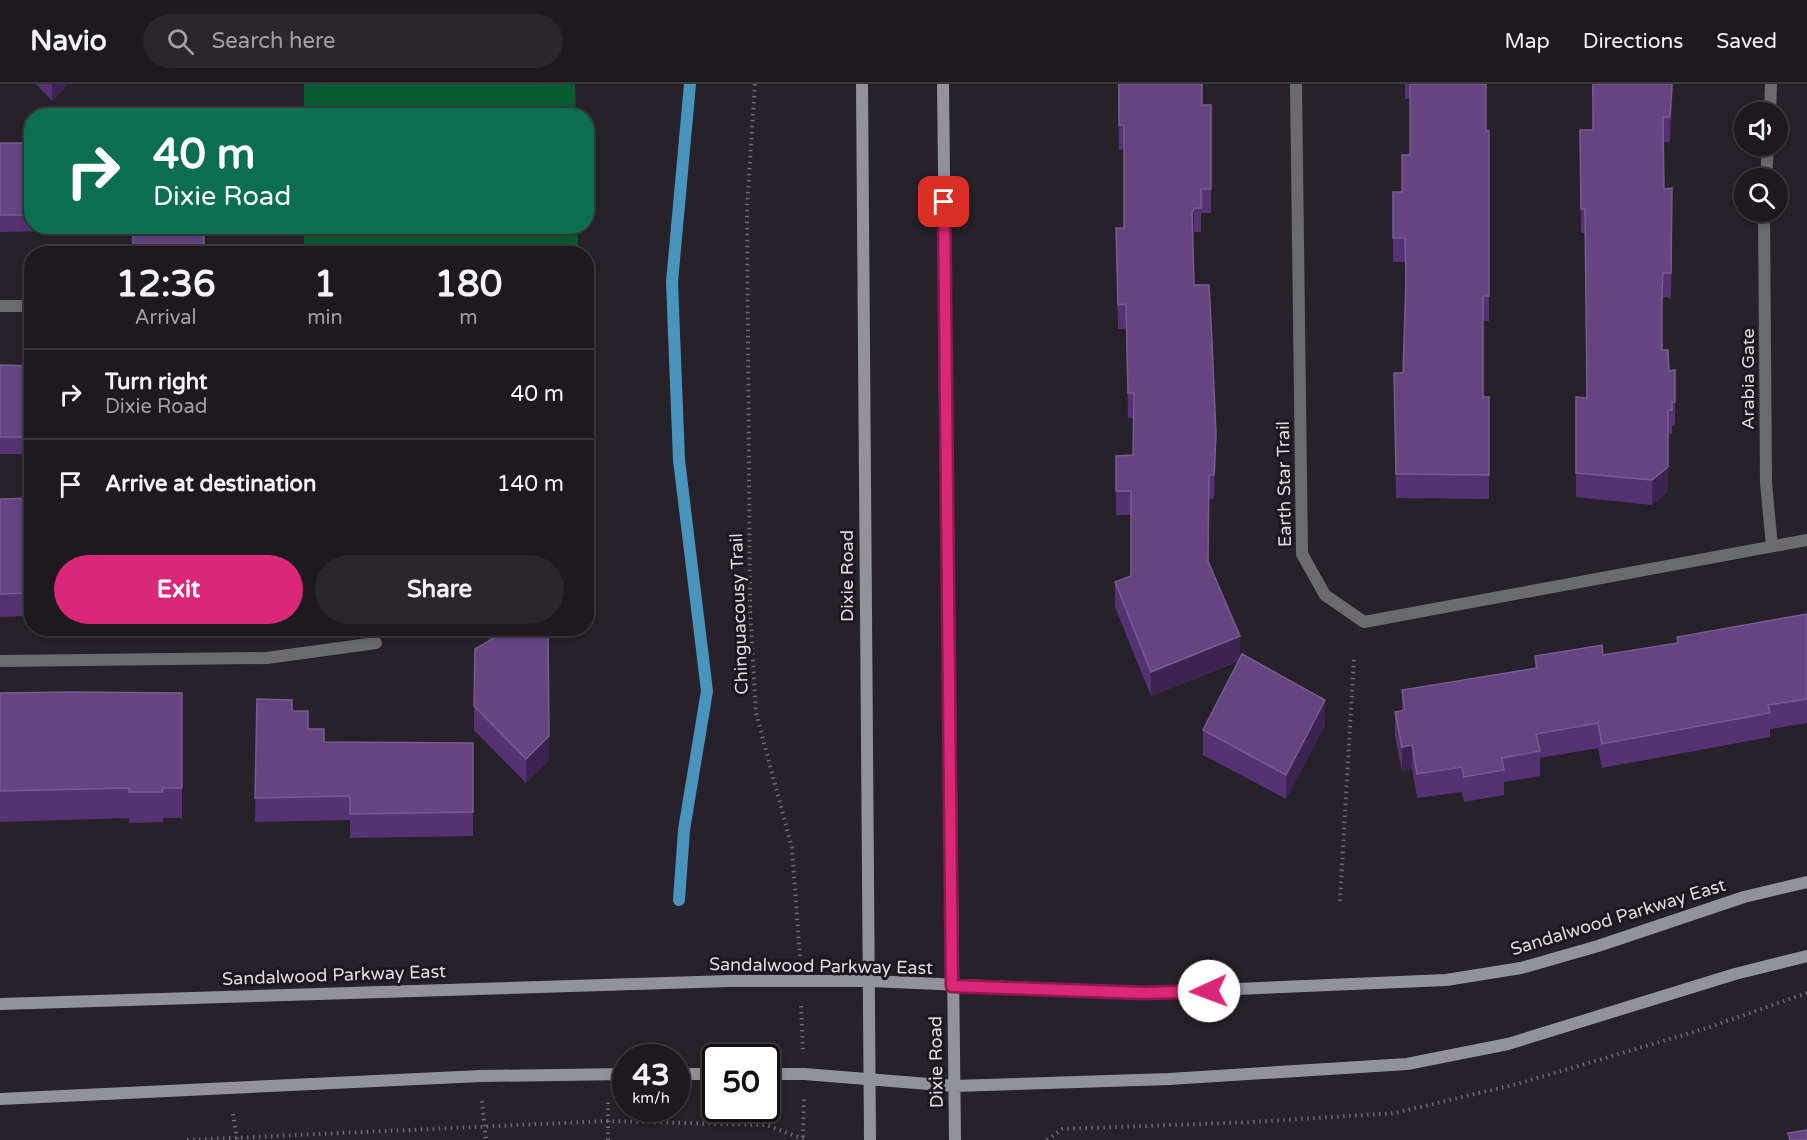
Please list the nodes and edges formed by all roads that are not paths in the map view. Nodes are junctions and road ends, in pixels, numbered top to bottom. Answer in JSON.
{"nodes":[{"id":1,"x":862,"y":84,"type":"edge"},
{"id":2,"x":943,"y":84,"type":"edge"},
{"id":3,"x":1296,"y":84,"type":"edge"},
{"id":4,"x":1771,"y":84,"type":"edge"},
{"id":5,"x":1770,"y":102,"type":"edge"},
{"id":6,"x":1764,"y":222,"type":"edge"},
{"id":7,"x":0,"y":306,"type":"edge"},
{"id":8,"x":24,"y":306,"type":"edge"},
{"id":9,"x":1807,"y":540,"type":"edge"},
{"id":10,"x":1772,"y":546,"type":"junction"},
{"id":11,"x":376,"y":643,"type":"dead end"},
{"id":12,"x":0,"y":661,"type":"edge"},
{"id":13,"x":1807,"y":882,"type":"edge"},
{"id":14,"x":1807,"y":956,"type":"edge"},
{"id":15,"x":870,"y":981,"type":"junction"},
{"id":16,"x":952,"y":986,"type":"junction"},
{"id":17,"x":0,"y":1004,"type":"edge"},
{"id":18,"x":612,"y":1074,"type":"edge"},
{"id":19,"x":780,"y":1074,"type":"edge"},
{"id":20,"x":869,"y":1080,"type":"junction"},
{"id":21,"x":954,"y":1086,"type":"junction"},
{"id":22,"x":0,"y":1099,"type":"edge"},
{"id":23,"x":870,"y":1140,"type":"edge"},
{"id":24,"x":955,"y":1140,"type":"edge"}],
"edges":[{"from":1,"to":15,"type":"main road","name":"Dixie Road"},
{"from":2,"to":16,"type":"main road","name":"Dixie Road"},
{"from":3,"to":10,"type":"street","name":"Earth Star Trail"},
{"from":4,"to":5,"type":"street"},
{"from":6,"to":10,"type":"street","name":"Arabia Gate"},
{"from":7,"to":8,"type":"street"},
{"from":9,"to":10,"type":"street","name":"Earth Star Trail"},
{"from":11,"to":12,"type":"street"},
{"from":13,"to":16,"type":"main road","name":"Sandalwood Parkway East"},
{"from":14,"to":21,"type":"main road"},
{"from":15,"to":16,"type":"main road","name":"Sandalwood Parkway East"},
{"from":15,"to":17,"type":"main road","name":"Sandalwood Parkway East"},
{"from":15,"to":20,"type":"main road","name":"Dixie Road"},
{"from":16,"to":21,"type":"main road","name":"Dixie Road"},
{"from":18,"to":22,"type":"main road"},
{"from":19,"to":20,"type":"main road"},
{"from":20,"to":21,"type":"main road"},
{"from":20,"to":23,"type":"main road","name":"Dixie Road"},
{"from":21,"to":24,"type":"main road","name":"Dixie Road"}]}
